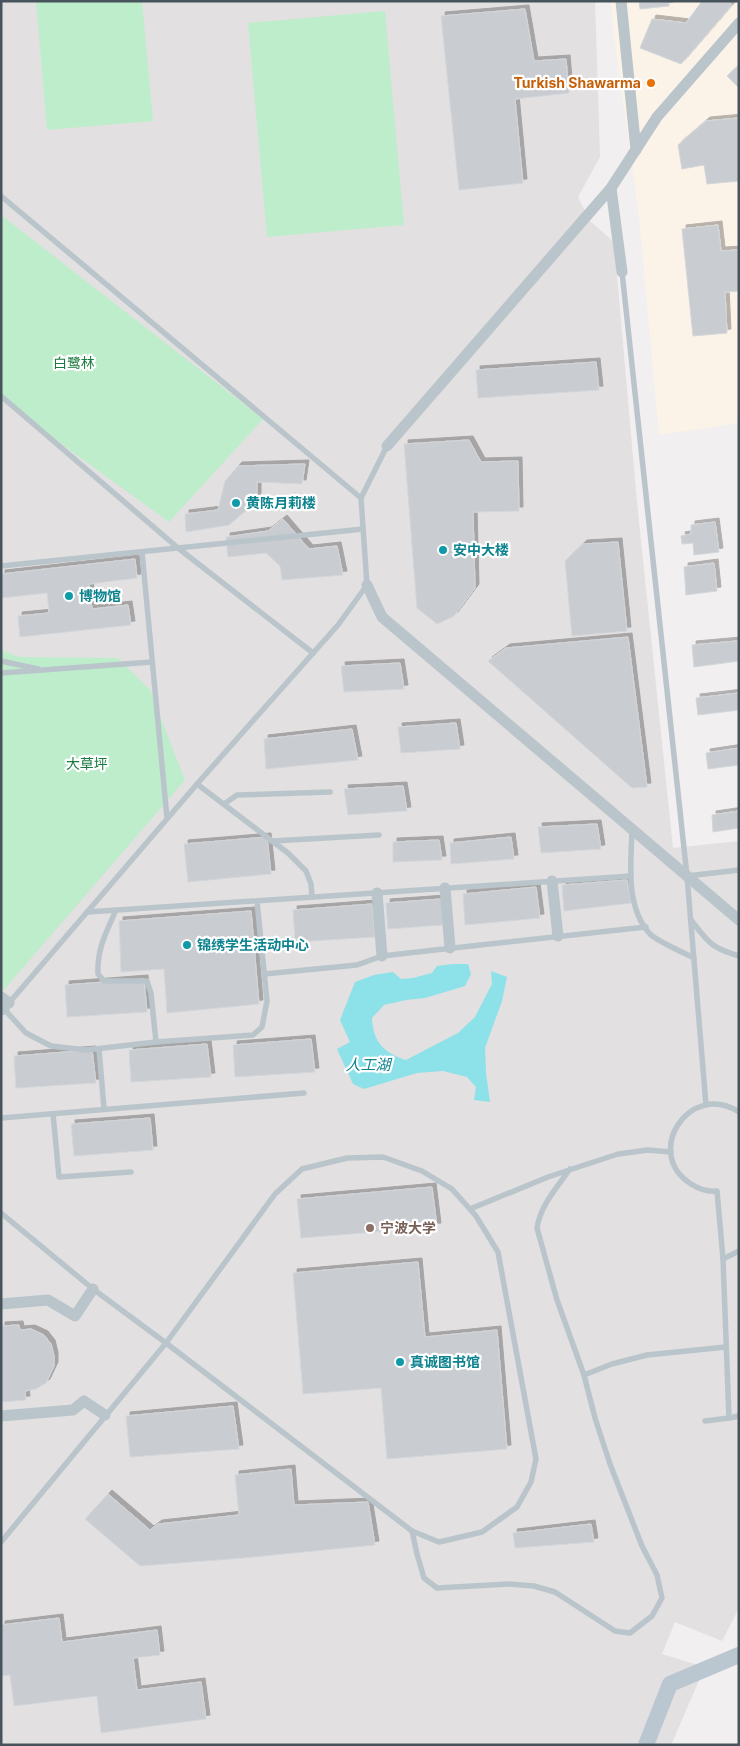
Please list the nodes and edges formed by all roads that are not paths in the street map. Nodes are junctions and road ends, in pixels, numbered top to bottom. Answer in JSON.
{"nodes":[{"id":1,"x":621,"y":1,"type":"edge"},
{"id":2,"x":737,"y":30,"type":"edge"},
{"id":3,"x":636,"y":150,"type":"junction"},
{"id":4,"x":611,"y":188,"type":"junction"},
{"id":5,"x":1,"y":196,"type":"edge"},
{"id":6,"x":622,"y":272,"type":"joint"},
{"id":7,"x":1,"y":396,"type":"edge"},
{"id":8,"x":387,"y":446,"type":"joint"},
{"id":9,"x":361,"y":498,"type":"junction"},
{"id":10,"x":363,"y":530,"type":"junction"},
{"id":11,"x":178,"y":548,"type":"junction"},
{"id":12,"x":142,"y":552,"type":"junction"},
{"id":13,"x":1,"y":566,"type":"edge"},
{"id":14,"x":367,"y":585,"type":"junction"},
{"id":15,"x":313,"y":653,"type":"junction"},
{"id":16,"x":1,"y":661,"type":"edge"},
{"id":17,"x":152,"y":662,"type":"junction"},
{"id":18,"x":44,"y":670,"type":"junction"},
{"id":19,"x":1,"y":673,"type":"edge"},
{"id":20,"x":197,"y":784,"type":"junction"},
{"id":21,"x":330,"y":792,"type":"dead end"},
{"id":22,"x":224,"y":804,"type":"junction"},
{"id":23,"x":167,"y":818,"type":"junction"},
{"id":24,"x":632,"y":830,"type":"junction"},
{"id":25,"x":379,"y":835,"type":"dead end"},
{"id":26,"x":272,"y":841,"type":"junction"},
{"id":27,"x":739,"y":870,"type":"edge"},
{"id":28,"x":631,"y":876,"type":"junction"},
{"id":29,"x":687,"y":876,"type":"junction"},
{"id":30,"x":552,"y":881,"type":"junction"},
{"id":31,"x":445,"y":888,"type":"junction"},
{"id":32,"x":377,"y":893,"type":"junction"},
{"id":33,"x":312,"y":897,"type":"junction"},
{"id":34,"x":257,"y":901,"type":"junction"},
{"id":35,"x":116,"y":910,"type":"junction"},
{"id":36,"x":87,"y":912,"type":"junction"},
{"id":37,"x":690,"y":918,"type":"junction"},
{"id":38,"x":739,"y":920,"type":"edge"},
{"id":39,"x":646,"y":927,"type":"junction"},
{"id":40,"x":558,"y":936,"type":"junction"},
{"id":41,"x":450,"y":948,"type":"junction"},
{"id":42,"x":382,"y":956,"type":"junction"},
{"id":43,"x":739,"y":956,"type":"edge"},
{"id":44,"x":694,"y":958,"type":"junction"},
{"id":45,"x":264,"y":974,"type":"junction"},
{"id":46,"x":3,"y":1006,"type":"edge"},
{"id":47,"x":156,"y":1042,"type":"junction"},
{"id":48,"x":99,"y":1049,"type":"junction"},
{"id":49,"x":304,"y":1093,"type":"dead end"},
{"id":50,"x":706,"y":1105,"type":"junction"},
{"id":51,"x":104,"y":1109,"type":"junction"},
{"id":52,"x":738,"y":1110,"type":"edge"},
{"id":53,"x":53,"y":1114,"type":"junction"},
{"id":54,"x":1,"y":1118,"type":"edge"},
{"id":55,"x":671,"y":1152,"type":"junction"},
{"id":56,"x":570,"y":1169,"type":"junction"},
{"id":57,"x":131,"y":1172,"type":"dead end"},
{"id":58,"x":470,"y":1209,"type":"junction"},
{"id":59,"x":1,"y":1213,"type":"edge"},
{"id":60,"x":739,"y":1251,"type":"edge"},
{"id":61,"x":723,"y":1260,"type":"junction"},
{"id":62,"x":93,"y":1289,"type":"junction"},
{"id":63,"x":1,"y":1304,"type":"edge"},
{"id":64,"x":166,"y":1343,"type":"junction"},
{"id":65,"x":726,"y":1347,"type":"junction"},
{"id":66,"x":584,"y":1375,"type":"junction"},
{"id":67,"x":104,"y":1415,"type":"junction"},
{"id":68,"x":1,"y":1416,"type":"edge"},
{"id":69,"x":739,"y":1416,"type":"edge"},
{"id":70,"x":729,"y":1418,"type":"junction"},
{"id":71,"x":705,"y":1421,"type":"dead end"},
{"id":72,"x":412,"y":1530,"type":"junction"},
{"id":73,"x":1,"y":1542,"type":"edge"},
{"id":74,"x":739,"y":1655,"type":"edge"},
{"id":75,"x":646,"y":1745,"type":"edge"}],
"edges":[{"from":1,"to":3,"type":"street"},
{"from":2,"to":3,"type":"street"},
{"from":3,"to":4,"type":"street"},
{"from":4,"to":6,"type":"street"},
{"from":4,"to":8,"type":"street"},
{"from":5,"to":9,"type":"lane"},
{"from":6,"to":29,"type":"lane"},
{"from":7,"to":11,"type":"lane"},
{"from":8,"to":9,"type":"lane"},
{"from":9,"to":10,"type":"lane"},
{"from":10,"to":11,"type":"lane"},
{"from":10,"to":14,"type":"lane"},
{"from":11,"to":12,"type":"lane"},
{"from":11,"to":15,"type":"lane"},
{"from":12,"to":13,"type":"lane"},
{"from":12,"to":17,"type":"lane"},
{"from":14,"to":15,"type":"lane"},
{"from":14,"to":24,"type":"street"},
{"from":15,"to":20,"type":"lane"},
{"from":16,"to":18,"type":"lane"},
{"from":17,"to":18,"type":"lane"},
{"from":17,"to":23,"type":"lane"},
{"from":18,"to":19,"type":"lane"},
{"from":20,"to":22,"type":"lane"},
{"from":20,"to":23,"type":"lane"},
{"from":21,"to":22,"type":"lane"},
{"from":22,"to":26,"type":"lane"},
{"from":23,"to":36,"type":"lane"},
{"from":24,"to":28,"type":"lane"},
{"from":24,"to":29,"type":"street"},
{"from":25,"to":26,"type":"lane"},
{"from":26,"to":33,"type":"lane"},
{"from":27,"to":29,"type":"lane"},
{"from":28,"to":30,"type":"lane"},
{"from":28,"to":39,"type":"lane"},
{"from":29,"to":37,"type":"lane"},
{"from":29,"to":38,"type":"street"},
{"from":30,"to":31,"type":"lane"},
{"from":30,"to":40,"type":"street"},
{"from":31,"to":32,"type":"lane"},
{"from":31,"to":41,"type":"street"},
{"from":32,"to":33,"type":"lane"},
{"from":32,"to":42,"type":"street"},
{"from":33,"to":34,"type":"lane"},
{"from":34,"to":35,"type":"lane"},
{"from":34,"to":45,"type":"lane"},
{"from":35,"to":36,"type":"lane"},
{"from":35,"to":47,"type":"lane"},
{"from":36,"to":46,"type":"lane"},
{"from":37,"to":43,"type":"lane"},
{"from":37,"to":44,"type":"lane"},
{"from":39,"to":40,"type":"lane"},
{"from":39,"to":44,"type":"lane"},
{"from":40,"to":41,"type":"lane"},
{"from":41,"to":42,"type":"lane"},
{"from":42,"to":45,"type":"lane"},
{"from":44,"to":50,"type":"lane"},
{"from":45,"to":47,"type":"lane"},
{"from":46,"to":48,"type":"lane"},
{"from":47,"to":48,"type":"lane"},
{"from":48,"to":51,"type":"lane"},
{"from":49,"to":51,"type":"lane"},
{"from":50,"to":52,"type":"lane"},
{"from":50,"to":55,"type":"lane"},
{"from":51,"to":53,"type":"lane"},
{"from":53,"to":54,"type":"lane"},
{"from":53,"to":57,"type":"lane"},
{"from":55,"to":56,"type":"lane"},
{"from":55,"to":61,"type":"lane"},
{"from":56,"to":58,"type":"lane"},
{"from":56,"to":66,"type":"lane"},
{"from":58,"to":64,"type":"lane"},
{"from":58,"to":72,"type":"lane"},
{"from":59,"to":62,"type":"lane"},
{"from":60,"to":61,"type":"lane"},
{"from":61,"to":65,"type":"lane"},
{"from":62,"to":63,"type":"street"},
{"from":62,"to":64,"type":"lane"},
{"from":64,"to":67,"type":"lane"},
{"from":64,"to":72,"type":"lane"},
{"from":65,"to":66,"type":"lane"},
{"from":65,"to":70,"type":"lane"},
{"from":66,"to":72,"type":"lane"},
{"from":67,"to":68,"type":"street"},
{"from":67,"to":73,"type":"lane"},
{"from":69,"to":70,"type":"lane"},
{"from":70,"to":71,"type":"lane"},
{"from":74,"to":75,"type":"street"}]}
